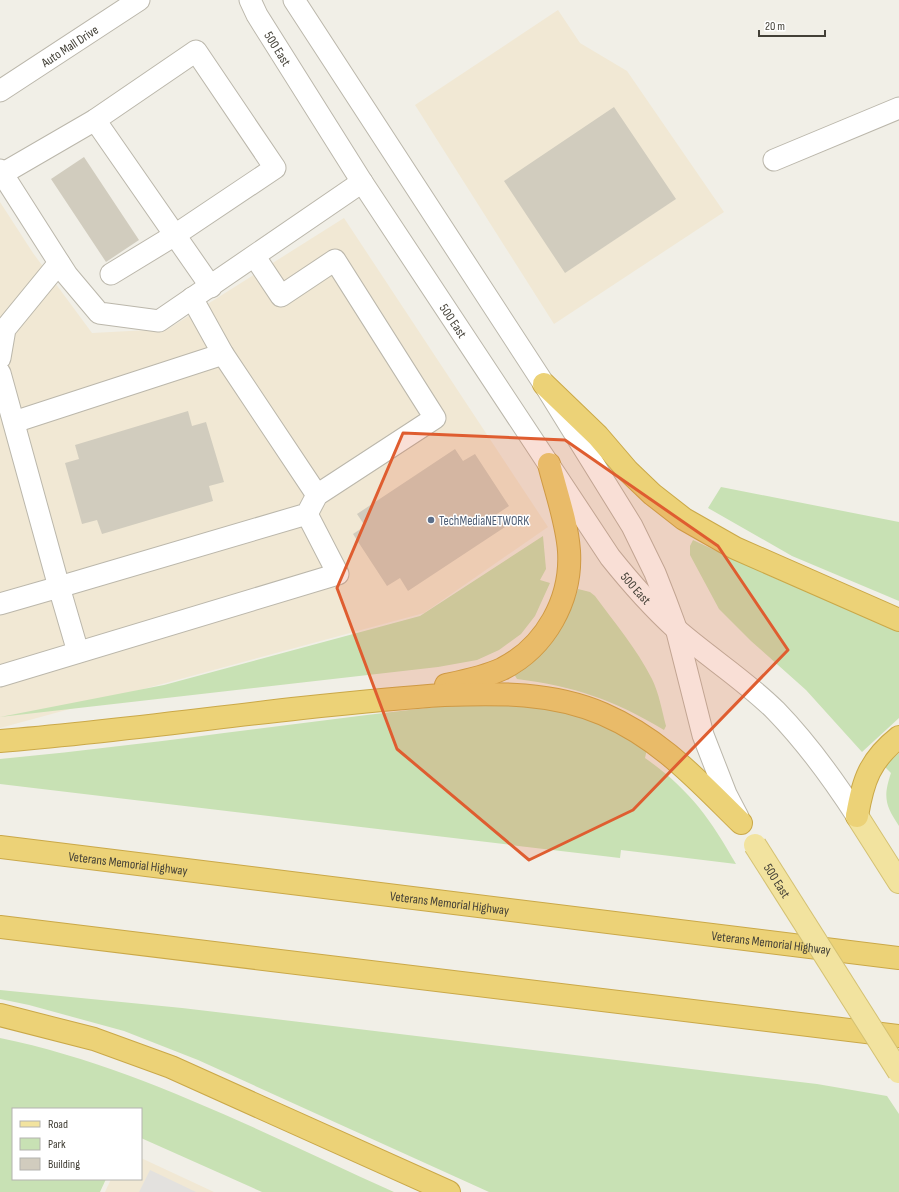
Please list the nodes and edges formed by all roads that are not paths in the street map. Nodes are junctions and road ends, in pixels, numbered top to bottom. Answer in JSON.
{"nodes":[{"id":1,"x":139,"y":0,"type":"edge"},
{"id":2,"x":250,"y":0,"type":"edge"},
{"id":3,"x":294,"y":0,"type":"edge"},
{"id":4,"x":0,"y":91,"type":"edge"},
{"id":5,"x":899,"y":108,"type":"edge"},
{"id":6,"x":95,"y":120,"type":"junction"},
{"id":7,"x":774,"y":160,"type":"dead end"},
{"id":8,"x":1,"y":172,"type":"edge"},
{"id":9,"x":362,"y":182,"type":"junction"},
{"id":10,"x":175,"y":235,"type":"junction"},
{"id":11,"x":255,"y":257,"type":"junction"},
{"id":12,"x":59,"y":263,"type":"junction"},
{"id":13,"x":112,"y":274,"type":"dead end"},
{"id":14,"x":211,"y":287,"type":"junction"},
{"id":15,"x":192,"y":298,"type":"junction"},
{"id":16,"x":223,"y":354,"type":"junction"},
{"id":17,"x":0,"y":358,"type":"edge"},
{"id":18,"x":0,"y":373,"type":"edge"},
{"id":19,"x":544,"y":384,"type":"junction"},
{"id":20,"x":14,"y":422,"type":"junction"},
{"id":21,"x":549,"y":464,"type":"junction"},
{"id":22,"x":317,"y":495,"type":"junction"},
{"id":23,"x":307,"y":514,"type":"junction"},
{"id":24,"x":59,"y":587,"type":"junction"},
{"id":25,"x":0,"y":604,"type":"edge"},
{"id":26,"x":899,"y":620,"type":"edge"},
{"id":27,"x":676,"y":628,"type":"junction"},
{"id":28,"x":78,"y":652,"type":"junction"},
{"id":29,"x":0,"y":676,"type":"edge"},
{"id":30,"x":391,"y":698,"type":"junction"},
{"id":31,"x":899,"y":737,"type":"edge"},
{"id":32,"x":0,"y":741,"type":"edge"},
{"id":33,"x":857,"y":816,"type":"junction"},
{"id":34,"x":741,"y":823,"type":"junction"},
{"id":35,"x":0,"y":847,"type":"edge"},
{"id":36,"x":899,"y":882,"type":"edge"},
{"id":37,"x":0,"y":927,"type":"edge"},
{"id":38,"x":899,"y":958,"type":"edge"},
{"id":39,"x":0,"y":1015,"type":"edge"},
{"id":40,"x":899,"y":1036,"type":"edge"},
{"id":41,"x":899,"y":1072,"type":"edge"},
{"id":42,"x":449,"y":1192,"type":"edge"}],
"edges":[{"from":1,"to":4,"type":"street","name":"Auto Mall Drive"},
{"from":2,"to":9,"type":"street","name":"500 East"},
{"from":3,"to":19,"type":"street","name":"500 East"},
{"from":5,"to":7,"type":"street"},
{"from":6,"to":8,"type":"street"},
{"from":6,"to":10,"type":"street"},
{"from":6,"to":10,"type":"street"},
{"from":8,"to":12,"type":"street"},
{"from":9,"to":11,"type":"street"},
{"from":9,"to":21,"type":"street","name":"500 East"},
{"from":10,"to":13,"type":"street"},
{"from":10,"to":14,"type":"street"},
{"from":11,"to":14,"type":"street"},
{"from":11,"to":22,"type":"street"},
{"from":12,"to":15,"type":"street"},
{"from":12,"to":17,"type":"street"},
{"from":14,"to":15,"type":"street"},
{"from":15,"to":16,"type":"street"},
{"from":16,"to":20,"type":"street"},
{"from":16,"to":22,"type":"street"},
{"from":18,"to":20,"type":"street"},
{"from":19,"to":26,"type":"highway"},
{"from":19,"to":27,"type":"street","name":"500 East"},
{"from":20,"to":24,"type":"street"},
{"from":21,"to":27,"type":"street","name":"500 East"},
{"from":21,"to":30,"type":"highway"},
{"from":22,"to":23,"type":"street"},
{"from":23,"to":24,"type":"street"},
{"from":23,"to":28,"type":"street"},
{"from":24,"to":25,"type":"street"},
{"from":24,"to":28,"type":"street"},
{"from":27,"to":33,"type":"street","name":"500 East"},
{"from":27,"to":34,"type":"street","name":"500 East"},
{"from":28,"to":29,"type":"street"},
{"from":30,"to":32,"type":"highway"},
{"from":30,"to":34,"type":"highway"},
{"from":31,"to":33,"type":"highway"},
{"from":33,"to":36,"type":"main road","name":"500 East"},
{"from":34,"to":41,"type":"main road","name":"500 East","bridge":true},
{"from":35,"to":38,"type":"highway","name":"Veterans Memorial Highway"},
{"from":37,"to":40,"type":"highway"},
{"from":39,"to":42,"type":"highway"}]}
